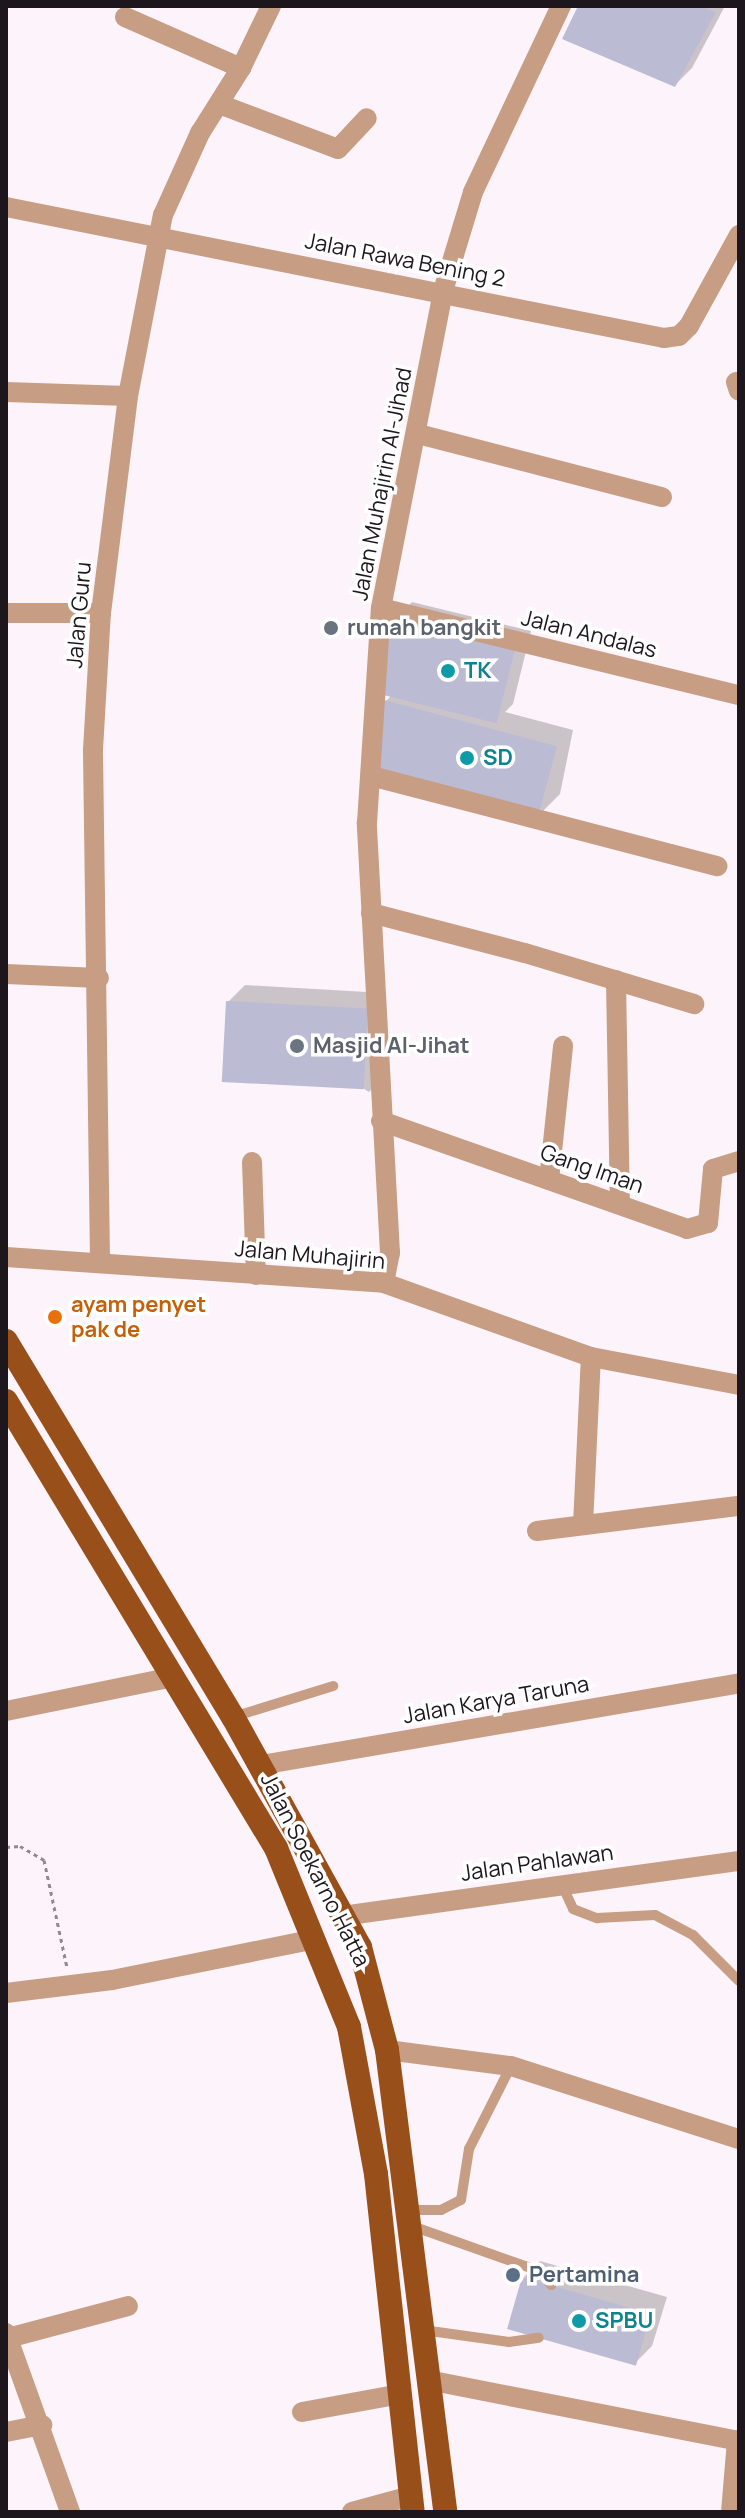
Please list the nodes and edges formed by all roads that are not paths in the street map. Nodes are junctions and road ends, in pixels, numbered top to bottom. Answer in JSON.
{"nodes":[{"id":1,"x":271,"y":6,"type":"edge"},
{"id":2,"x":561,"y":6,"type":"edge"},
{"id":3,"x":125,"y":17,"type":"dead end"},
{"id":4,"x":241,"y":68,"type":"junction"},
{"id":5,"x":219,"y":104,"type":"junction"},
{"id":6,"x":367,"y":118,"type":"dead end"},
{"id":7,"x":6,"y":207,"type":"edge"},
{"id":8,"x":739,"y":235,"type":"edge"},
{"id":9,"x":158,"y":239,"type":"junction"},
{"id":10,"x":443,"y":291,"type":"junction"},
{"id":11,"x":6,"y":392,"type":"edge"},
{"id":12,"x":128,"y":396,"type":"junction"},
{"id":13,"x":418,"y":434,"type":"junction"},
{"id":14,"x":662,"y":497,"type":"dead end"},
{"id":15,"x":381,"y":608,"type":"junction"},
{"id":16,"x":6,"y":613,"type":"edge"},
{"id":17,"x":101,"y":613,"type":"junction"},
{"id":18,"x":739,"y":695,"type":"edge"},
{"id":19,"x":371,"y":776,"type":"junction"},
{"id":20,"x":717,"y":866,"type":"dead end"},
{"id":21,"x":371,"y":913,"type":"junction"},
{"id":22,"x":6,"y":974,"type":"edge"},
{"id":23,"x":99,"y":978,"type":"junction"},
{"id":24,"x":616,"y":980,"type":"junction"},
{"id":25,"x":694,"y":1004,"type":"dead end"},
{"id":26,"x":563,"y":1046,"type":"dead end"},
{"id":27,"x":381,"y":1121,"type":"junction"},
{"id":28,"x":739,"y":1161,"type":"edge"},
{"id":29,"x":252,"y":1162,"type":"dead end"},
{"id":30,"x":549,"y":1180,"type":"junction"},
{"id":31,"x":620,"y":1204,"type":"junction"},
{"id":32,"x":6,"y":1257,"type":"edge"},
{"id":33,"x":100,"y":1260,"type":"junction"},
{"id":34,"x":256,"y":1275,"type":"junction"},
{"id":35,"x":384,"y":1283,"type":"junction"},
{"id":36,"x":6,"y":1341,"type":"edge"},
{"id":37,"x":591,"y":1357,"type":"junction"},
{"id":38,"x":739,"y":1385,"type":"edge"},
{"id":39,"x":6,"y":1401,"type":"edge"},
{"id":40,"x":739,"y":1506,"type":"edge"},
{"id":41,"x":583,"y":1525,"type":"junction"},
{"id":42,"x":537,"y":1531,"type":"dead end"},
{"id":43,"x":185,"y":1635,"type":"junction"},
{"id":44,"x":158,"y":1650,"type":"junction"},
{"id":45,"x":173,"y":1677,"type":"junction"},
{"id":46,"x":739,"y":1683,"type":"edge"},
{"id":47,"x":333,"y":1686,"type":"dead end"},
{"id":48,"x":6,"y":1711,"type":"edge"},
{"id":49,"x":233,"y":1717,"type":"junction"},
{"id":50,"x":261,"y":1765,"type":"junction"},
{"id":51,"x":739,"y":1861,"type":"edge"},
{"id":52,"x":561,"y":1883,"type":"junction"},
{"id":53,"x":342,"y":1916,"type":"junction"},
{"id":54,"x":315,"y":1939,"type":"junction"},
{"id":55,"x":739,"y":1981,"type":"edge"},
{"id":56,"x":6,"y":1993,"type":"edge"},
{"id":57,"x":387,"y":2050,"type":"junction"},
{"id":58,"x":511,"y":2066,"type":"junction"},
{"id":59,"x":739,"y":2139,"type":"edge"},
{"id":60,"x":409,"y":2218,"type":"junction"},
{"id":61,"x":551,"y":2285,"type":"dead end"},
{"id":62,"x":128,"y":2306,"type":"dead end"},
{"id":63,"x":422,"y":2330,"type":"junction"},
{"id":64,"x":7,"y":2336,"type":"edge"},
{"id":65,"x":539,"y":2338,"type":"dead end"},
{"id":66,"x":428,"y":2380,"type":"junction"},
{"id":67,"x":401,"y":2394,"type":"junction"},
{"id":68,"x":302,"y":2412,"type":"dead end"},
{"id":69,"x":42,"y":2425,"type":"junction"},
{"id":70,"x":6,"y":2432,"type":"edge"},
{"id":71,"x":738,"y":2441,"type":"edge"},
{"id":72,"x":412,"y":2504,"type":"edge"},
{"id":73,"x":70,"y":2512,"type":"edge"},
{"id":74,"x":352,"y":2512,"type":"edge"},
{"id":75,"x":445,"y":2512,"type":"edge"},
{"id":76,"x":731,"y":2512,"type":"edge"}],
"edges":[{"from":1,"to":4,"type":"street","name":"Jalan Guru"},
{"from":2,"to":10,"type":"street","name":"Jalan Muhajirin Al-Jihad"},
{"from":3,"to":4,"type":"street"},
{"from":4,"to":5,"type":"street","name":"Jalan Guru"},
{"from":5,"to":6,"type":"street"},
{"from":5,"to":9,"type":"street","name":"Jalan Guru"},
{"from":7,"to":9,"type":"street","name":"Jalan Rawa Bening 2"},
{"from":8,"to":10,"type":"street","name":"Jalan Rawa Bening 2"},
{"from":9,"to":10,"type":"street","name":"Jalan Rawa Bening 2"},
{"from":9,"to":12,"type":"street","name":"Jalan Guru"},
{"from":10,"to":13,"type":"street","name":"Jalan Muhajirin Al-Jihad"},
{"from":11,"to":12,"type":"street"},
{"from":12,"to":17,"type":"street","name":"Jalan Guru"},
{"from":13,"to":14,"type":"street"},
{"from":13,"to":15,"type":"street","name":"Jalan Muhajirin Al-Jihad"},
{"from":15,"to":18,"type":"street","name":"Jalan Andalas"},
{"from":15,"to":19,"type":"street","name":"Jalan Muhajirin Al-Jihad"},
{"from":16,"to":17,"type":"street"},
{"from":17,"to":23,"type":"street","name":"Jalan Guru"},
{"from":19,"to":20,"type":"street"},
{"from":19,"to":21,"type":"street","name":"Jalan Muhajirin Al-Jihad"},
{"from":21,"to":24,"type":"street"},
{"from":21,"to":27,"type":"street","name":"Jalan Muhajirin Al-Jihad"},
{"from":22,"to":23,"type":"street"},
{"from":23,"to":33,"type":"street","name":"Jalan Guru"},
{"from":24,"to":25,"type":"street"},
{"from":24,"to":31,"type":"street"},
{"from":26,"to":30,"type":"street"},
{"from":27,"to":30,"type":"street","name":"Gang Iman"},
{"from":27,"to":35,"type":"street","name":"Jalan Muhajirin Al-Jihad"},
{"from":28,"to":31,"type":"street","name":"Gang Iman"},
{"from":29,"to":34,"type":"street"},
{"from":30,"to":31,"type":"street","name":"Gang Iman"},
{"from":32,"to":33,"type":"street","name":"Jalan Muhajirin"},
{"from":33,"to":34,"type":"street","name":"Jalan Muhajirin"},
{"from":34,"to":35,"type":"street","name":"Jalan Muhajirin"},
{"from":35,"to":37,"type":"street","name":"Jalan Muhajirin"},
{"from":36,"to":43,"type":"main road","name":"Jalan Soekarno Hatta"},
{"from":37,"to":38,"type":"street","name":"Jalan Muhajirin"},
{"from":37,"to":41,"type":"street"},
{"from":39,"to":44,"type":"main road","name":"Jalan Soekarno Hatta"},
{"from":40,"to":41,"type":"street"},
{"from":41,"to":42,"type":"street"},
{"from":43,"to":44,"type":"main road"},
{"from":43,"to":49,"type":"main road","name":"Jalan Soekarno Hatta"},
{"from":44,"to":45,"type":"main road","name":"Jalan Soekarno Hatta"},
{"from":45,"to":48,"type":"street"},
{"from":45,"to":54,"type":"main road","name":"Jalan Soekarno Hatta"},
{"from":46,"to":50,"type":"street","name":"Jalan Karya Taruna"},
{"from":47,"to":49,"type":"lane"},
{"from":49,"to":50,"type":"main road","name":"Jalan Soekarno Hatta"},
{"from":50,"to":53,"type":"main road","name":"Jalan Soekarno Hatta"},
{"from":51,"to":52,"type":"street","name":"Jalan Pahlawan"},
{"from":52,"to":53,"type":"street","name":"Jalan Pahlawan"},
{"from":52,"to":55,"type":"lane"},
{"from":53,"to":57,"type":"main road","name":"Jalan Soekarno Hatta"},
{"from":54,"to":56,"type":"street"},
{"from":54,"to":67,"type":"main road","name":"Jalan Soekarno Hatta"},
{"from":57,"to":58,"type":"street"},
{"from":57,"to":60,"type":"main road","name":"Jalan Soekarno Hatta"},
{"from":58,"to":59,"type":"street"},
{"from":58,"to":60,"type":"lane"},
{"from":60,"to":61,"type":"lane"},
{"from":60,"to":63,"type":"main road","name":"Jalan Soekarno Hatta"},
{"from":62,"to":64,"type":"street"},
{"from":63,"to":65,"type":"lane"},
{"from":63,"to":66,"type":"main road","name":"Jalan Soekarno Hatta"},
{"from":64,"to":69,"type":"street"},
{"from":66,"to":71,"type":"street"},
{"from":66,"to":75,"type":"main road","name":"Jalan Soekarno Hatta"},
{"from":67,"to":68,"type":"street"},
{"from":67,"to":72,"type":"main road","name":"Jalan Soekarno Hatta"},
{"from":69,"to":70,"type":"street"},
{"from":69,"to":73,"type":"street"},
{"from":71,"to":76,"type":"street"},
{"from":72,"to":74,"type":"street"}]}
